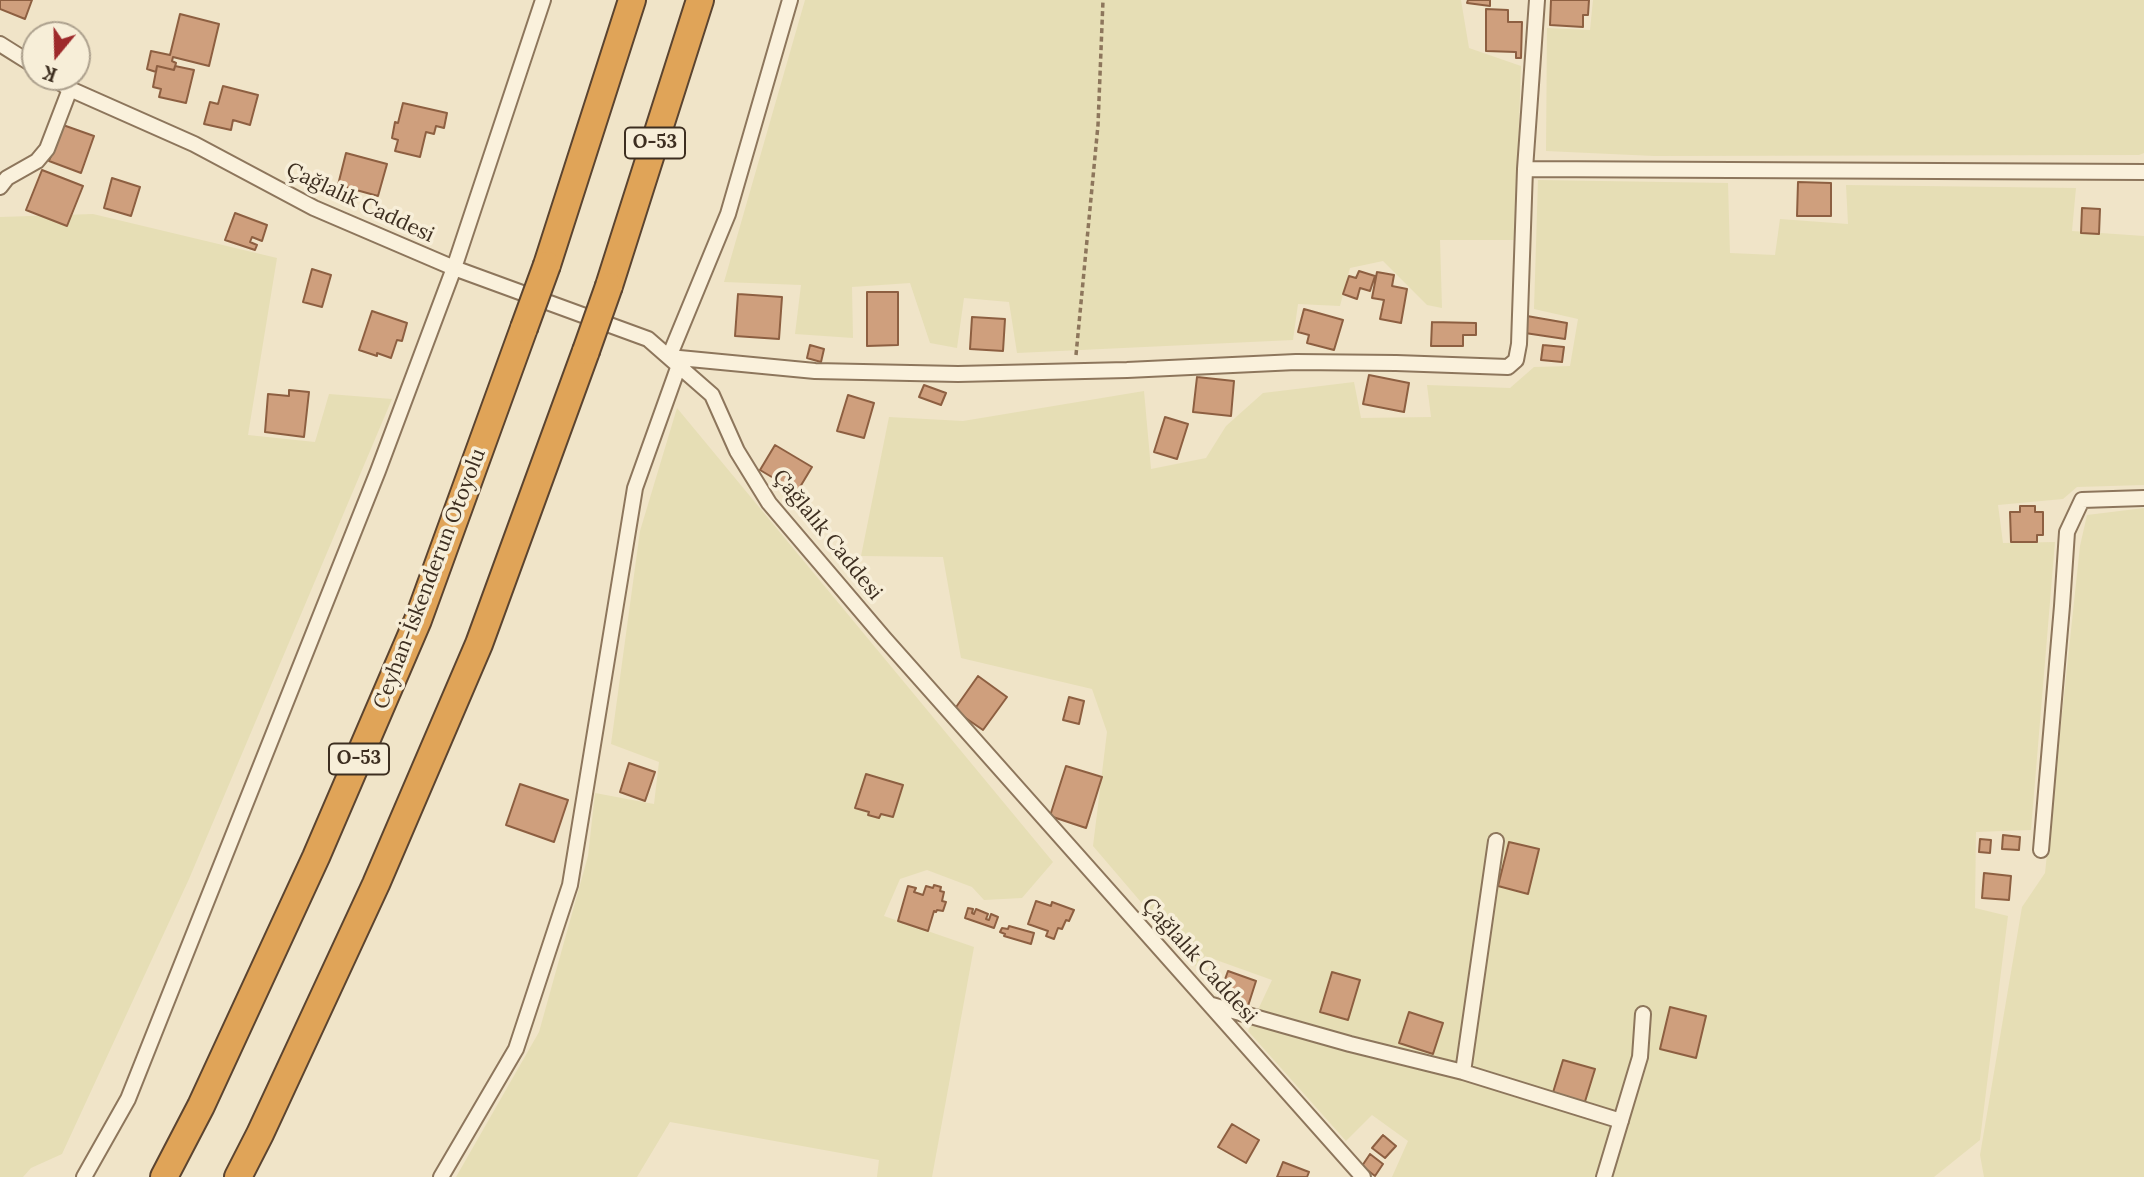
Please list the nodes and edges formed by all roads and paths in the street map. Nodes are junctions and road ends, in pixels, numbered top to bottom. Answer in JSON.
{"nodes":[{"id":1,"x":543,"y":0,"type":"edge"},
{"id":2,"x":632,"y":0,"type":"edge"},
{"id":3,"x":700,"y":0,"type":"edge"},
{"id":4,"x":790,"y":0,"type":"edge"},
{"id":5,"x":1103,"y":0,"type":"edge"},
{"id":6,"x":1537,"y":0,"type":"edge"},
{"id":7,"x":0,"y":44,"type":"edge"},
{"id":8,"x":21,"y":57,"type":"edge"},
{"id":9,"x":69,"y":91,"type":"edge"},
{"id":10,"x":74,"y":91,"type":"edge"},
{"id":11,"x":1525,"y":169,"type":"junction"},
{"id":12,"x":2144,"y":172,"type":"edge"},
{"id":13,"x":0,"y":187,"type":"edge"},
{"id":14,"x":454,"y":268,"type":"junction"},
{"id":15,"x":674,"y":361,"type":"junction"},
{"id":16,"x":1075,"y":371,"type":"junction"},
{"id":17,"x":2144,"y":498,"type":"edge"},
{"id":18,"x":1496,"y":841,"type":"dead end"},
{"id":19,"x":2041,"y":850,"type":"dead end"},
{"id":20,"x":1210,"y":1005,"type":"junction"},
{"id":21,"x":1643,"y":1014,"type":"dead end"},
{"id":22,"x":1463,"y":1072,"type":"junction"},
{"id":23,"x":1621,"y":1121,"type":"junction"},
{"id":24,"x":84,"y":1177,"type":"edge"},
{"id":25,"x":164,"y":1177,"type":"edge"},
{"id":26,"x":238,"y":1177,"type":"edge"},
{"id":27,"x":441,"y":1177,"type":"edge"},
{"id":28,"x":1363,"y":1177,"type":"edge"},
{"id":29,"x":1604,"y":1177,"type":"edge"}],
"edges":[{"from":1,"to":14,"type":"street"},
{"from":2,"to":25,"type":"highway","name":"Ceyhan-İskenderun Otoyolu","number":"O-53","bridge":true},
{"from":3,"to":26,"type":"highway","number":"O-53","bridge":true},
{"from":4,"to":15,"type":"street"},
{"from":5,"to":16,"type":"path"},
{"from":6,"to":11,"type":"street"},
{"from":7,"to":8,"type":"street"},
{"from":9,"to":13,"type":"street"},
{"from":10,"to":14,"type":"street","name":"Çağlalık Caddesi"},
{"from":11,"to":12,"type":"street"},
{"from":11,"to":16,"type":"street"},
{"from":14,"to":15,"type":"street","name":"Çağlalık Caddesi"},
{"from":14,"to":24,"type":"street"},
{"from":15,"to":16,"type":"street"},
{"from":15,"to":20,"type":"street","name":"Çağlalık Caddesi"},
{"from":15,"to":27,"type":"street"},
{"from":17,"to":19,"type":"street"},
{"from":18,"to":22,"type":"street"},
{"from":20,"to":22,"type":"street"},
{"from":20,"to":28,"type":"street","name":"Çağlalık Caddesi"},
{"from":21,"to":23,"type":"street"},
{"from":22,"to":23,"type":"street"},
{"from":23,"to":29,"type":"street"}]}
